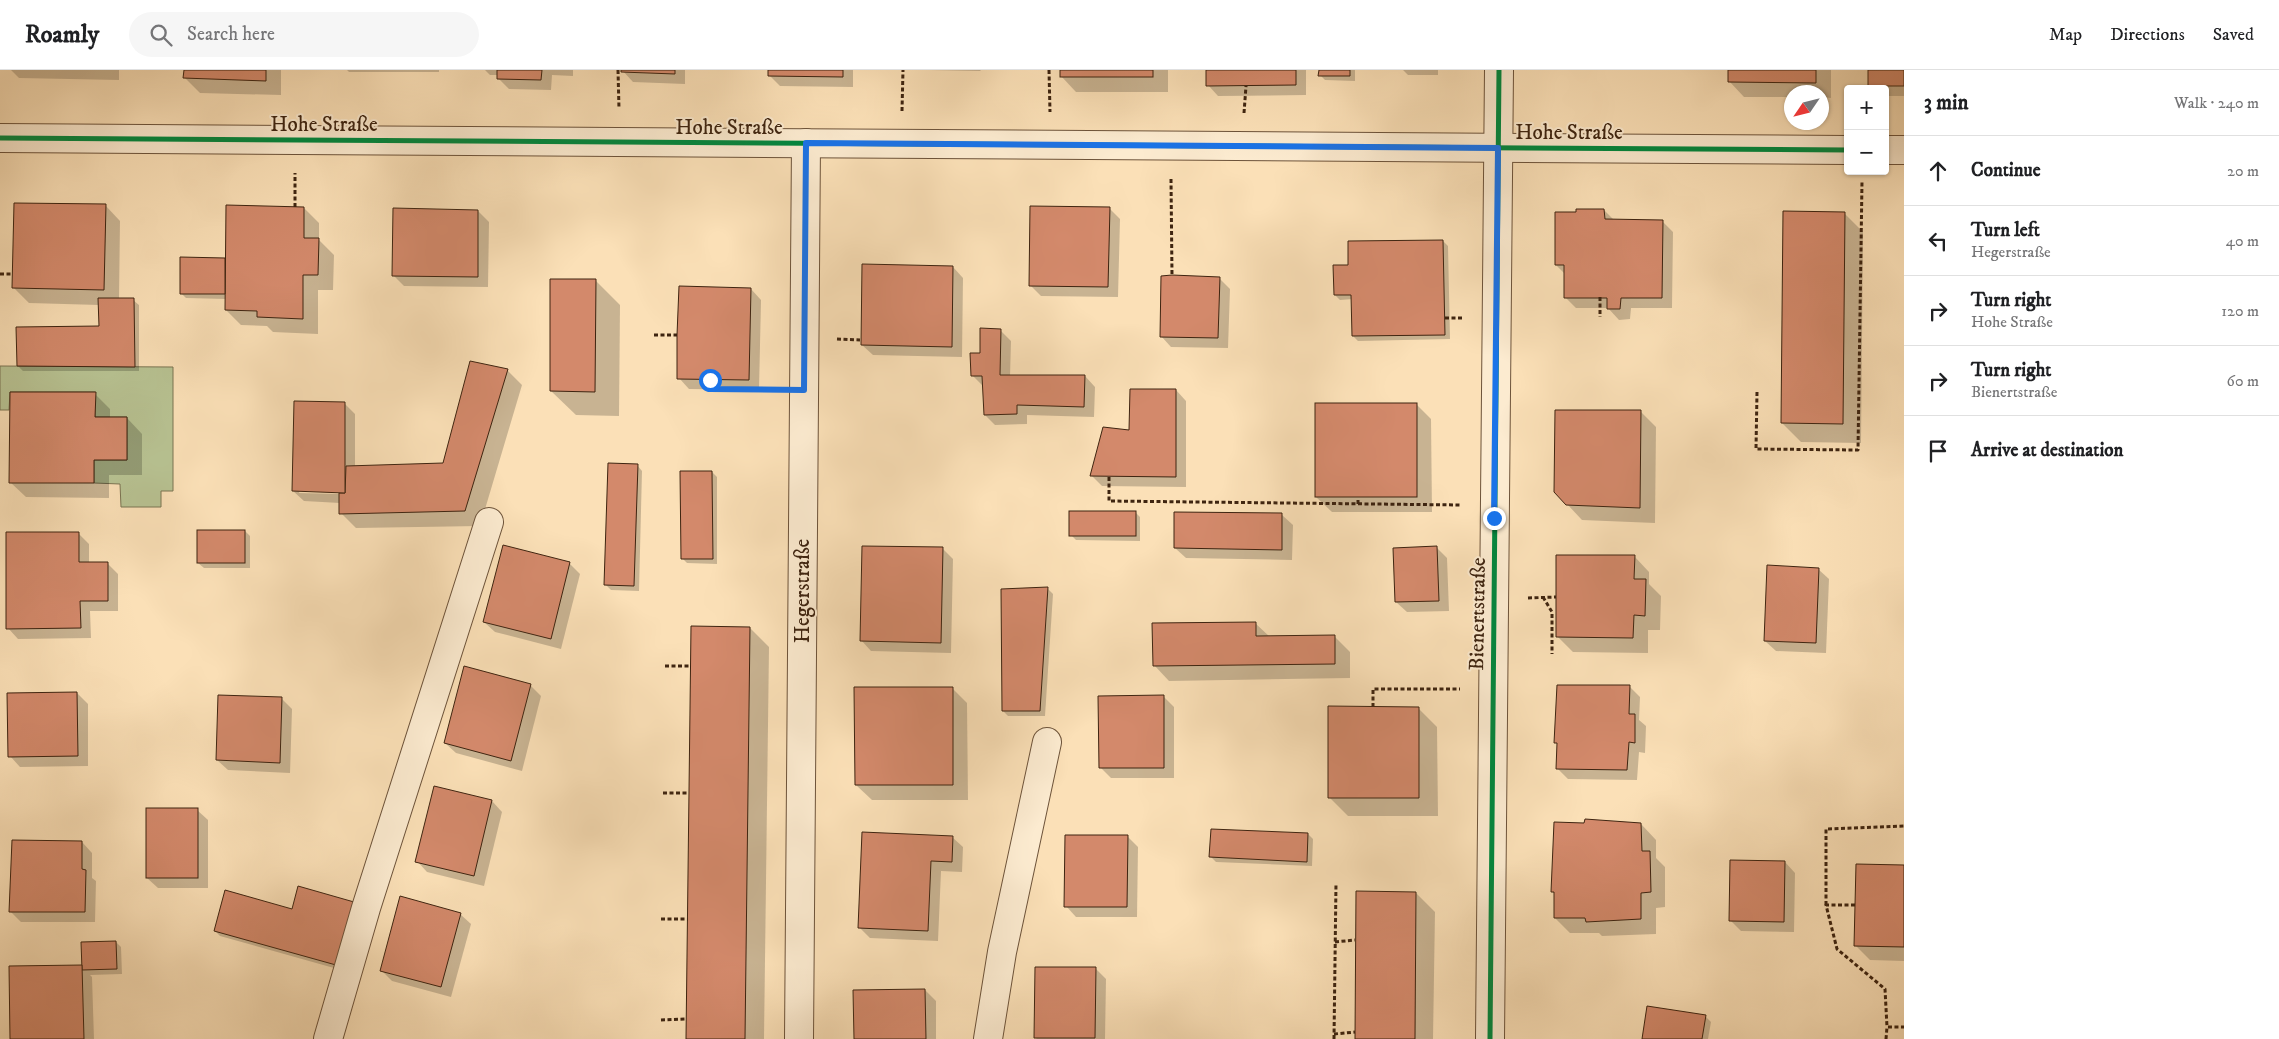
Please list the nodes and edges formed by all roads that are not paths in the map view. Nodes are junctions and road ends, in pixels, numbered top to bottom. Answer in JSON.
{"nodes":[{"id":1,"x":1499,"y":70,"type":"edge"},
{"id":2,"x":0,"y":138,"type":"edge"},
{"id":3,"x":806,"y":143,"type":"junction"},
{"id":4,"x":1498,"y":148,"type":"junction"},
{"id":5,"x":1844,"y":150,"type":"edge"},
{"id":6,"x":1889,"y":150,"type":"edge"},
{"id":7,"x":1904,"y":150,"type":"edge"},
{"id":8,"x":489,"y":522,"type":"dead end"},
{"id":9,"x":1047,"y":742,"type":"dead end"},
{"id":10,"x":328,"y":1039,"type":"edge"},
{"id":11,"x":798,"y":1039,"type":"edge"},
{"id":12,"x":988,"y":1039,"type":"edge"},
{"id":13,"x":1490,"y":1039,"type":"edge"}],
"edges":[{"from":1,"to":4,"type":"street","name":"Bienertstraße"},
{"from":2,"to":3,"type":"street","name":"Hohe Straße"},
{"from":3,"to":4,"type":"street","name":"Hohe Straße"},
{"from":3,"to":11,"type":"street","name":"Hegerstraße"},
{"from":4,"to":5,"type":"street","name":"Hohe Straße"},
{"from":4,"to":13,"type":"street","name":"Bienertstraße"},
{"from":6,"to":7,"type":"street"},
{"from":8,"to":10,"type":"street"},
{"from":9,"to":12,"type":"street"}]}
